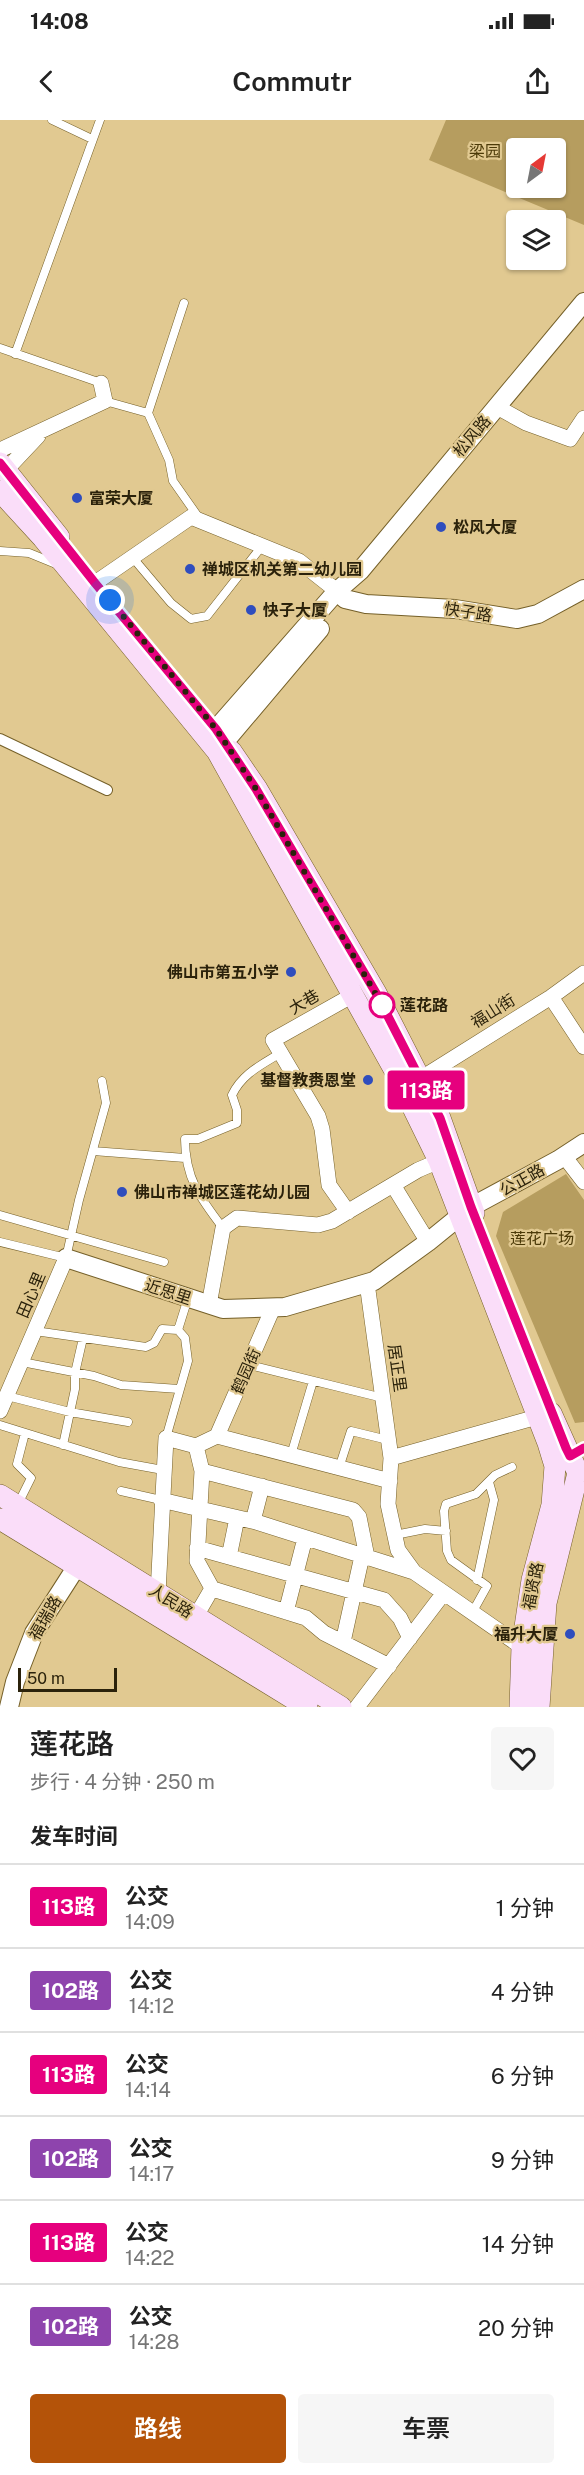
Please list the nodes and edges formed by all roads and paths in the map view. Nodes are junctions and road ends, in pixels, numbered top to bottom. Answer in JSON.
{"nodes":[{"id":1,"x":52,"y":120,"type":"edge"},
{"id":2,"x":100,"y":120,"type":"edge"},
{"id":3,"x":92,"y":139,"type":"junction"},
{"id":4,"x":584,"y":302,"type":"edge"},
{"id":5,"x":184,"y":303,"type":"dead end"},
{"id":6,"x":0,"y":348,"type":"edge"},
{"id":7,"x":15,"y":354,"type":"junction"},
{"id":8,"x":101,"y":383,"type":"joint"},
{"id":9,"x":105,"y":401,"type":"junction"},
{"id":10,"x":497,"y":407,"type":"junction"},
{"id":11,"x":148,"y":413,"type":"junction"},
{"id":12,"x":584,"y":418,"type":"edge"},
{"id":13,"x":42,"y":431,"type":"junction"},
{"id":14,"x":0,"y":450,"type":"edge"},
{"id":15,"x":2,"y":469,"type":"edge"},
{"id":16,"x":0,"y":491,"type":"edge"},
{"id":17,"x":202,"y":521,"type":"junction"},
{"id":18,"x":262,"y":545,"type":"junction"},
{"id":19,"x":0,"y":551,"type":"edge"},
{"id":20,"x":133,"y":558,"type":"junction"},
{"id":21,"x":68,"y":568,"type":"junction"},
{"id":22,"x":95,"y":583,"type":"junction"},
{"id":23,"x":584,"y":589,"type":"edge"},
{"id":24,"x":341,"y":595,"type":"junction"},
{"id":25,"x":0,"y":739,"type":"edge"},
{"id":26,"x":216,"y":740,"type":"junction"},
{"id":27,"x":107,"y":790,"type":"dead end"},
{"id":28,"x":584,"y":973,"type":"edge"},
{"id":29,"x":353,"y":995,"type":"junction"},
{"id":30,"x":551,"y":997,"type":"junction"},
{"id":31,"x":583,"y":1042,"type":"edge"},
{"id":32,"x":276,"y":1047,"type":"junction"},
{"id":33,"x":420,"y":1079,"type":"junction"},
{"id":34,"x":102,"y":1081,"type":"dead end"},
{"id":35,"x":584,"y":1143,"type":"edge"},
{"id":36,"x":93,"y":1151,"type":"junction"},
{"id":37,"x":564,"y":1156,"type":"junction"},
{"id":38,"x":185,"y":1158,"type":"junction"},
{"id":39,"x":439,"y":1161,"type":"junction"},
{"id":40,"x":584,"y":1182,"type":"edge"},
{"id":41,"x":393,"y":1185,"type":"junction"},
{"id":42,"x":348,"y":1212,"type":"junction"},
{"id":43,"x":466,"y":1212,"type":"junction"},
{"id":44,"x":0,"y":1215,"type":"edge"},
{"id":45,"x":224,"y":1228,"type":"junction"},
{"id":46,"x":71,"y":1235,"type":"junction"},
{"id":47,"x":0,"y":1242,"type":"edge"},
{"id":48,"x":428,"y":1242,"type":"junction"},
{"id":49,"x":66,"y":1258,"type":"junction"},
{"id":50,"x":164,"y":1262,"type":"dead end"},
{"id":51,"x":367,"y":1283,"type":"junction"},
{"id":52,"x":188,"y":1298,"type":"junction"},
{"id":53,"x":209,"y":1305,"type":"junction"},
{"id":54,"x":273,"y":1308,"type":"junction"},
{"id":55,"x":178,"y":1330,"type":"junction"},
{"id":56,"x":35,"y":1331,"type":"junction"},
{"id":57,"x":83,"y":1338,"type":"junction"},
{"id":58,"x":22,"y":1362,"type":"junction"},
{"id":59,"x":249,"y":1365,"type":"junction"},
{"id":60,"x":75,"y":1374,"type":"junction"},
{"id":61,"x":313,"y":1381,"type":"junction"},
{"id":62,"x":178,"y":1389,"type":"junction"},
{"id":63,"x":7,"y":1396,"type":"junction"},
{"id":64,"x":383,"y":1398,"type":"junction"},
{"id":65,"x":0,"y":1411,"type":"edge"},
{"id":66,"x":70,"y":1412,"type":"junction"},
{"id":67,"x":537,"y":1416,"type":"junction"},
{"id":68,"x":128,"y":1422,"type":"dead end"},
{"id":69,"x":0,"y":1425,"type":"edge"},
{"id":70,"x":24,"y":1433,"type":"junction"},
{"id":71,"x":218,"y":1436,"type":"junction"},
{"id":72,"x":166,"y":1438,"type":"junction"},
{"id":73,"x":388,"y":1440,"type":"junction"},
{"id":74,"x":63,"y":1445,"type":"junction"},
{"id":75,"x":196,"y":1446,"type":"junction"},
{"id":76,"x":291,"y":1455,"type":"junction"},
{"id":77,"x":391,"y":1458,"type":"junction"},
{"id":78,"x":576,"y":1464,"type":"edge"},
{"id":79,"x":512,"y":1467,"type":"dead end"},
{"id":80,"x":339,"y":1468,"type":"junction"},
{"id":81,"x":163,"y":1470,"type":"junction"},
{"id":82,"x":202,"y":1471,"type":"junction"},
{"id":83,"x":390,"y":1481,"type":"junction"},
{"id":84,"x":489,"y":1482,"type":"junction"},
{"id":85,"x":261,"y":1486,"type":"junction"},
{"id":86,"x":122,"y":1491,"type":"dead end"},
{"id":87,"x":9,"y":1500,"type":"edge"},
{"id":88,"x":161,"y":1500,"type":"junction"},
{"id":89,"x":198,"y":1509,"type":"junction"},
{"id":90,"x":237,"y":1518,"type":"junction"},
{"id":91,"x":0,"y":1519,"type":"edge"},
{"id":92,"x":253,"y":1521,"type":"junction"},
{"id":93,"x":446,"y":1531,"type":"junction"},
{"id":94,"x":395,"y":1535,"type":"junction"},
{"id":95,"x":305,"y":1538,"type":"junction"},
{"id":96,"x":197,"y":1548,"type":"junction"},
{"id":97,"x":364,"y":1556,"type":"junction"},
{"id":98,"x":229,"y":1557,"type":"junction"},
{"id":99,"x":77,"y":1566,"type":"junction"},
{"id":100,"x":414,"y":1572,"type":"junction"},
{"id":101,"x":296,"y":1575,"type":"junction"},
{"id":102,"x":477,"y":1580,"type":"junction"},
{"id":103,"x":213,"y":1590,"type":"junction"},
{"id":104,"x":354,"y":1592,"type":"junction"},
{"id":105,"x":158,"y":1593,"type":"junction"},
{"id":106,"x":443,"y":1594,"type":"junction"},
{"id":107,"x":286,"y":1612,"type":"junction"},
{"id":108,"x":472,"y":1614,"type":"junction"},
{"id":109,"x":196,"y":1616,"type":"junction"},
{"id":110,"x":410,"y":1638,"type":"junction"},
{"id":111,"x":343,"y":1642,"type":"junction"},
{"id":112,"x":522,"y":1647,"type":"junction"},
{"id":113,"x":389,"y":1666,"type":"junction"},
{"id":114,"x":9,"y":1707,"type":"edge"},
{"id":115,"x":307,"y":1707,"type":"edge"},
{"id":116,"x":341,"y":1707,"type":"edge"},
{"id":117,"x":357,"y":1707,"type":"edge"},
{"id":118,"x":520,"y":1707,"type":"edge"},
{"id":119,"x":539,"y":1707,"type":"edge"}],
"edges":[{"from":1,"to":3,"type":"lane"},
{"from":2,"to":3,"type":"lane"},
{"from":3,"to":7,"type":"lane"},
{"from":4,"to":10,"type":"street","name":"松风路"},
{"from":5,"to":11,"type":"lane"},
{"from":6,"to":7,"type":"lane"},
{"from":7,"to":8,"type":"lane"},
{"from":8,"to":9,"type":"street"},
{"from":9,"to":11,"type":"lane"},
{"from":9,"to":13,"type":"street"},
{"from":10,"to":12,"type":"street"},
{"from":10,"to":24,"type":"street","name":"松风路"},
{"from":11,"to":17,"type":"lane"},
{"from":13,"to":14,"type":"street"},
{"from":13,"to":15,"type":"street"},
{"from":15,"to":22,"type":"main road"},
{"from":16,"to":21,"type":"main road"},
{"from":17,"to":18,"type":"street"},
{"from":17,"to":20,"type":"street"},
{"from":18,"to":20,"type":"lane"},
{"from":18,"to":24,"type":"street"},
{"from":19,"to":21,"type":"lane"},
{"from":20,"to":22,"type":"street"},
{"from":21,"to":26,"type":"main road"},
{"from":22,"to":26,"type":"main road"},
{"from":23,"to":24,"type":"street","name":"快子路"},
{"from":24,"to":26,"type":"street"},
{"from":25,"to":27,"type":"street"},
{"from":26,"to":29,"type":"main road"},
{"from":26,"to":33,"type":"main road"},
{"from":28,"to":30,"type":"street","name":"福山街"},
{"from":29,"to":32,"type":"street","name":"大巷"},
{"from":29,"to":39,"type":"main road"},
{"from":30,"to":31,"type":"street"},
{"from":30,"to":33,"type":"street","name":"福山街"},
{"from":32,"to":38,"type":"lane"},
{"from":32,"to":42,"type":"street"},
{"from":33,"to":43,"type":"main road"},
{"from":34,"to":36,"type":"lane"},
{"from":35,"to":37,"type":"street","name":"公正路"},
{"from":36,"to":38,"type":"lane"},
{"from":36,"to":46,"type":"lane"},
{"from":37,"to":40,"type":"street"},
{"from":37,"to":43,"type":"street","name":"公正路"},
{"from":38,"to":45,"type":"lane"},
{"from":39,"to":41,"type":"street"},
{"from":39,"to":43,"type":"main road"},
{"from":41,"to":42,"type":"street"},
{"from":41,"to":48,"type":"street"},
{"from":42,"to":45,"type":"street"},
{"from":43,"to":48,"type":"street"},
{"from":43,"to":67,"type":"main road"},
{"from":43,"to":78,"type":"main road"},
{"from":44,"to":46,"type":"lane"},
{"from":45,"to":53,"type":"street"},
{"from":46,"to":49,"type":"lane"},
{"from":46,"to":50,"type":"lane"},
{"from":47,"to":49,"type":"lane"},
{"from":48,"to":51,"type":"street"},
{"from":49,"to":52,"type":"street","name":"近思里"},
{"from":49,"to":56,"type":"street","name":"田心里"},
{"from":51,"to":54,"type":"street"},
{"from":51,"to":64,"type":"street","name":"居正里"},
{"from":52,"to":53,"type":"street","name":"近思里"},
{"from":52,"to":55,"type":"lane"},
{"from":53,"to":54,"type":"street","name":"近思里"},
{"from":54,"to":59,"type":"street","name":"鹤园街"},
{"from":55,"to":57,"type":"lane"},
{"from":55,"to":62,"type":"lane"},
{"from":56,"to":57,"type":"lane"},
{"from":56,"to":58,"type":"street","name":"田心里"},
{"from":57,"to":60,"type":"lane"},
{"from":58,"to":60,"type":"lane"},
{"from":58,"to":63,"type":"street","name":"田心里"},
{"from":59,"to":61,"type":"lane"},
{"from":59,"to":71,"type":"street","name":"鹤园街"},
{"from":60,"to":62,"type":"lane"},
{"from":60,"to":66,"type":"lane"},
{"from":61,"to":64,"type":"lane"},
{"from":61,"to":76,"type":"lane"},
{"from":62,"to":72,"type":"lane"},
{"from":63,"to":65,"type":"street","name":"田心里"},
{"from":63,"to":66,"type":"lane"},
{"from":64,"to":73,"type":"street","name":"居正里"},
{"from":66,"to":68,"type":"lane"},
{"from":66,"to":74,"type":"lane"},
{"from":67,"to":77,"type":"street"},
{"from":67,"to":78,"type":"main road"},
{"from":69,"to":70,"type":"lane"},
{"from":70,"to":74,"type":"lane"},
{"from":70,"to":87,"type":"lane"},
{"from":71,"to":75,"type":"street"},
{"from":71,"to":76,"type":"street"},
{"from":72,"to":75,"type":"street"},
{"from":72,"to":81,"type":"street"},
{"from":73,"to":77,"type":"street","name":"居正里"},
{"from":73,"to":80,"type":"lane"},
{"from":74,"to":81,"type":"lane"},
{"from":75,"to":82,"type":"street"},
{"from":76,"to":80,"type":"street"},
{"from":77,"to":83,"type":"street","name":"居正里"},
{"from":78,"to":112,"type":"main road","name":"福贤路"},
{"from":78,"to":119,"type":"main road","name":"福贤路"},
{"from":79,"to":84,"type":"lane"},
{"from":80,"to":83,"type":"street"},
{"from":81,"to":88,"type":"street"},
{"from":82,"to":85,"type":"street"},
{"from":82,"to":89,"type":"street"},
{"from":83,"to":94,"type":"street","name":"居正里"},
{"from":84,"to":93,"type":"lane"},
{"from":84,"to":102,"type":"lane"},
{"from":85,"to":92,"type":"street"},
{"from":85,"to":97,"type":"street"},
{"from":86,"to":88,"type":"lane"},
{"from":87,"to":105,"type":"main road","name":"人民路"},
{"from":88,"to":89,"type":"street"},
{"from":88,"to":105,"type":"street"},
{"from":89,"to":90,"type":"street"},
{"from":89,"to":96,"type":"street"},
{"from":90,"to":92,"type":"street"},
{"from":90,"to":98,"type":"street"},
{"from":91,"to":99,"type":"main road","name":"人民路"},
{"from":92,"to":95,"type":"street"},
{"from":93,"to":94,"type":"lane"},
{"from":93,"to":102,"type":"lane"},
{"from":94,"to":100,"type":"street","name":"居正里"},
{"from":95,"to":97,"type":"street"},
{"from":95,"to":101,"type":"street"},
{"from":96,"to":98,"type":"street"},
{"from":96,"to":103,"type":"street"},
{"from":97,"to":100,"type":"street"},
{"from":97,"to":104,"type":"street"},
{"from":98,"to":101,"type":"street"},
{"from":99,"to":114,"type":"street","name":"福瑞路"},
{"from":99,"to":115,"type":"main road","name":"人民路"},
{"from":100,"to":106,"type":"street"},
{"from":101,"to":104,"type":"street"},
{"from":101,"to":107,"type":"street"},
{"from":102,"to":108,"type":"lane"},
{"from":103,"to":107,"type":"street"},
{"from":103,"to":109,"type":"street"},
{"from":104,"to":110,"type":"street"},
{"from":104,"to":111,"type":"street"},
{"from":105,"to":109,"type":"main road","name":"人民路"},
{"from":106,"to":108,"type":"street"},
{"from":106,"to":110,"type":"street"},
{"from":107,"to":111,"type":"street"},
{"from":108,"to":112,"type":"street"},
{"from":109,"to":116,"type":"main road","name":"人民路"},
{"from":110,"to":113,"type":"street"},
{"from":111,"to":113,"type":"street"},
{"from":112,"to":118,"type":"main road","name":"福贤路"},
{"from":113,"to":117,"type":"street"}]}
